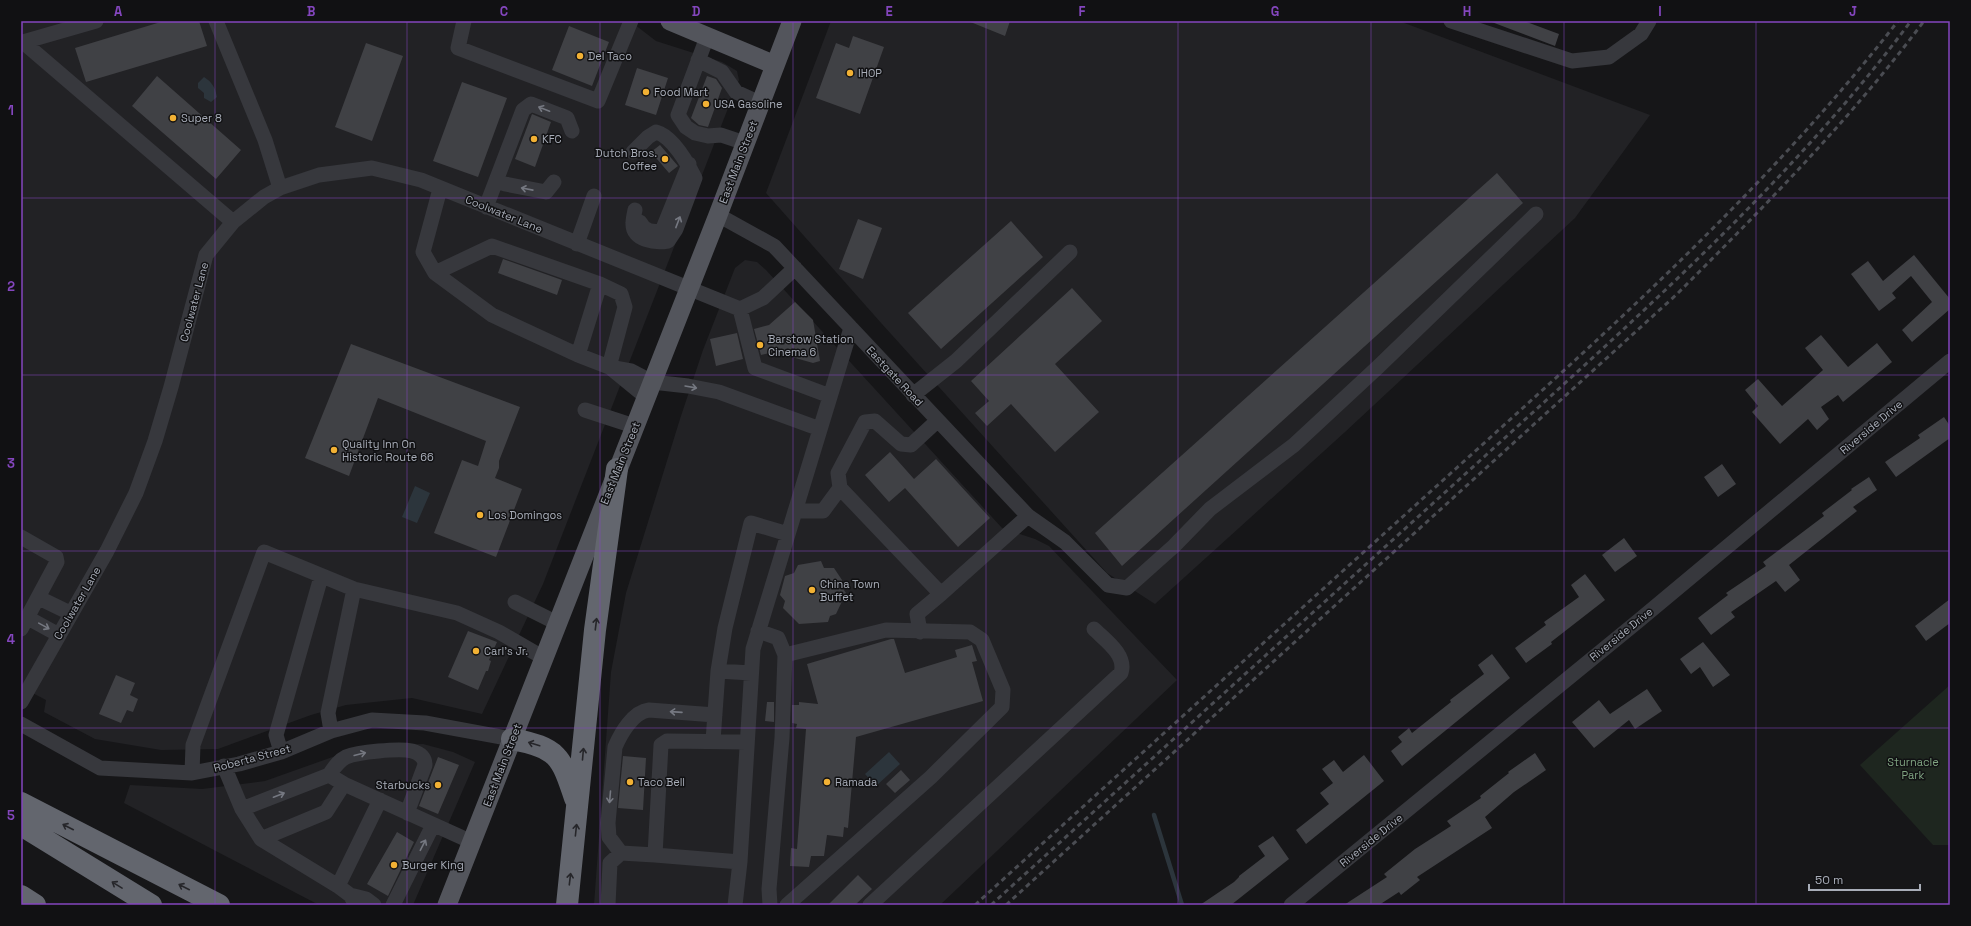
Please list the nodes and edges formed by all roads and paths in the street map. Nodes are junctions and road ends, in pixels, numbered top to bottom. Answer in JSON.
{"nodes":[{"id":1,"x":96,"y":21,"type":"edge"},
{"id":2,"x":216,"y":21,"type":"edge"},
{"id":3,"x":464,"y":21,"type":"edge"},
{"id":4,"x":631,"y":21,"type":"edge"},
{"id":5,"x":670,"y":21,"type":"edge"},
{"id":6,"x":792,"y":21,"type":"edge"},
{"id":7,"x":1451,"y":21,"type":"edge"},
{"id":8,"x":1649,"y":21,"type":"edge"},
{"id":9,"x":707,"y":37,"type":"junction"},
{"id":10,"x":698,"y":60,"type":"junction"},
{"id":11,"x":775,"y":65,"type":"junction"},
{"id":12,"x":760,"y":103,"type":"junction"},
{"id":13,"x":572,"y":131,"type":"dead end"},
{"id":14,"x":745,"y":143,"type":"junction"},
{"id":15,"x":633,"y":152,"type":"dead end"},
{"id":16,"x":496,"y":180,"type":"junction"},
{"id":17,"x":554,"y":182,"type":"dead end"},
{"id":18,"x":280,"y":188,"type":"junction"},
{"id":19,"x":440,"y":188,"type":"junction"},
{"id":20,"x":594,"y":196,"type":"dead end"},
{"id":21,"x":486,"y":207,"type":"junction"},
{"id":22,"x":635,"y":210,"type":"dead end"},
{"id":23,"x":1536,"y":214,"type":"dead end"},
{"id":24,"x":718,"y":215,"type":"junction"},
{"id":25,"x":233,"y":222,"type":"junction"},
{"id":26,"x":577,"y":244,"type":"junction"},
{"id":27,"x":1070,"y":252,"type":"dead end"},
{"id":28,"x":795,"y":268,"type":"junction"},
{"id":29,"x":435,"y":273,"type":"junction"},
{"id":30,"x":600,"y":284,"type":"junction"},
{"id":31,"x":688,"y":289,"type":"junction"},
{"id":32,"x":740,"y":309,"type":"junction"},
{"id":33,"x":851,"y":328,"type":"junction"},
{"id":34,"x":578,"y":355,"type":"junction"},
{"id":35,"x":1950,"y":361,"type":"edge"},
{"id":36,"x":609,"y":367,"type":"junction"},
{"id":37,"x":649,"y":390,"type":"junction"},
{"id":38,"x":913,"y":395,"type":"junction"},
{"id":39,"x":830,"y":396,"type":"junction"},
{"id":40,"x":585,"y":410,"type":"dead end"},
{"id":41,"x":937,"y":420,"type":"junction"},
{"id":42,"x":634,"y":426,"type":"junction"},
{"id":43,"x":820,"y":429,"type":"junction"},
{"id":44,"x":617,"y":469,"type":"junction"},
{"id":45,"x":840,"y":488,"type":"junction"},
{"id":46,"x":795,"y":510,"type":"junction"},
{"id":47,"x":1028,"y":516,"type":"junction"},
{"id":48,"x":788,"y":534,"type":"junction"},
{"id":49,"x":21,"y":537,"type":"edge"},
{"id":50,"x":321,"y":577,"type":"junction"},
{"id":51,"x":354,"y":589,"type":"junction"},
{"id":52,"x":941,"y":594,"type":"junction"},
{"id":53,"x":39,"y":598,"type":"junction"},
{"id":54,"x":515,"y":602,"type":"dead end"},
{"id":55,"x":70,"y":613,"type":"junction"},
{"id":56,"x":25,"y":624,"type":"edge"},
{"id":57,"x":557,"y":624,"type":"junction"},
{"id":58,"x":1094,"y":628,"type":"dead end"},
{"id":59,"x":758,"y":631,"type":"junction"},
{"id":60,"x":920,"y":632,"type":"junction"},
{"id":61,"x":59,"y":635,"type":"junction"},
{"id":62,"x":785,"y":655,"type":"junction"},
{"id":63,"x":544,"y":658,"type":"junction"},
{"id":64,"x":718,"y":671,"type":"junction"},
{"id":65,"x":751,"y":673,"type":"junction"},
{"id":66,"x":21,"y":702,"type":"edge"},
{"id":67,"x":715,"y":715,"type":"junction"},
{"id":68,"x":21,"y":724,"type":"edge"},
{"id":69,"x":331,"y":731,"type":"junction"},
{"id":70,"x":512,"y":739,"type":"junction"},
{"id":71,"x":713,"y":741,"type":"junction"},
{"id":72,"x":747,"y":742,"type":"junction"},
{"id":73,"x":281,"y":752,"type":"junction"},
{"id":74,"x":224,"y":766,"type":"junction"},
{"id":75,"x":192,"y":773,"type":"junction"},
{"id":76,"x":329,"y":775,"type":"junction"},
{"id":77,"x":344,"y":784,"type":"junction"},
{"id":78,"x":380,"y":800,"type":"junction"},
{"id":79,"x":21,"y":803,"type":"edge"},
{"id":80,"x":578,"y":806,"type":"junction"},
{"id":81,"x":242,"y":809,"type":"junction"},
{"id":82,"x":408,"y":813,"type":"junction"},
{"id":83,"x":21,"y":825,"type":"edge"},
{"id":84,"x":433,"y":825,"type":"junction"},
{"id":85,"x":261,"y":839,"type":"junction"},
{"id":86,"x":472,"y":842,"type":"junction"},
{"id":87,"x":621,"y":852,"type":"junction"},
{"id":88,"x":655,"y":855,"type":"junction"},
{"id":89,"x":740,"y":862,"type":"junction"},
{"id":90,"x":338,"y":886,"type":"junction"},
{"id":91,"x":21,"y":896,"type":"edge"},
{"id":92,"x":353,"y":900,"type":"edge"},
{"id":93,"x":36,"y":905,"type":"edge"},
{"id":94,"x":150,"y":905,"type":"edge"},
{"id":95,"x":218,"y":905,"type":"edge"},
{"id":96,"x":374,"y":905,"type":"edge"},
{"id":97,"x":393,"y":905,"type":"edge"},
{"id":98,"x":447,"y":905,"type":"edge"},
{"id":99,"x":567,"y":905,"type":"edge"},
{"id":100,"x":608,"y":905,"type":"edge"},
{"id":101,"x":736,"y":905,"type":"edge"},
{"id":102,"x":770,"y":905,"type":"edge"},
{"id":103,"x":787,"y":905,"type":"edge"},
{"id":104,"x":870,"y":905,"type":"edge"},
{"id":105,"x":1290,"y":905,"type":"edge"}],
"edges":[{"from":1,"to":25,"type":"street"},
{"from":2,"to":18,"type":"street"},
{"from":3,"to":4,"type":"street"},
{"from":5,"to":9,"type":"main road"},
{"from":6,"to":11,"type":"main road","name":"East Main Street"},
{"from":7,"to":8,"type":"street"},
{"from":9,"to":10,"type":"street"},
{"from":9,"to":11,"type":"main road"},
{"from":10,"to":12,"type":"street"},
{"from":10,"to":14,"type":"street"},
{"from":11,"to":12,"type":"main road","name":"East Main Street"},
{"from":12,"to":14,"type":"main road","name":"East Main Street"},
{"from":13,"to":16,"type":"street","one_way":true},
{"from":14,"to":24,"type":"main road","name":"East Main Street"},
{"from":22,"to":15,"type":"street","one_way":true},
{"from":17,"to":16,"type":"street","one_way":true},
{"from":16,"to":21,"type":"street"},
{"from":18,"to":19,"type":"street","name":"Coolwater Lane"},
{"from":18,"to":25,"type":"street","name":"Coolwater Lane"},
{"from":19,"to":21,"type":"street","name":"Coolwater Lane"},
{"from":19,"to":29,"type":"street"},
{"from":20,"to":26,"type":"street"},
{"from":21,"to":26,"type":"street","name":"Coolwater Lane"},
{"from":23,"to":47,"type":"street","name":"Eastgate Road"},
{"from":24,"to":28,"type":"street","name":"Eastgate Road"},
{"from":24,"to":31,"type":"main road","name":"East Main Street"},
{"from":25,"to":55,"type":"street","name":"Coolwater Lane"},
{"from":26,"to":31,"type":"street","name":"Coolwater Lane"},
{"from":27,"to":38,"type":"street"},
{"from":28,"to":32,"type":"street"},
{"from":28,"to":33,"type":"street","name":"Eastgate Road"},
{"from":29,"to":30,"type":"street"},
{"from":29,"to":34,"type":"street"},
{"from":30,"to":34,"type":"street"},
{"from":30,"to":36,"type":"street"},
{"from":31,"to":32,"type":"street","name":"Coolwater Lane"},
{"from":31,"to":37,"type":"main road","name":"East Main Street"},
{"from":32,"to":39,"type":"street"},
{"from":33,"to":38,"type":"street","name":"Eastgate Road"},
{"from":33,"to":39,"type":"street"},
{"from":34,"to":36,"type":"street"},
{"from":35,"to":105,"type":"street","name":"Riverside Drive"},
{"from":36,"to":37,"type":"street"},
{"from":37,"to":42,"type":"main road","name":"East Main Street"},
{"from":37,"to":43,"type":"street","one_way":true},
{"from":38,"to":41,"type":"street","name":"Eastgate Road"},
{"from":39,"to":43,"type":"street"},
{"from":40,"to":42,"type":"street"},
{"from":41,"to":45,"type":"street"},
{"from":41,"to":47,"type":"street","name":"Eastgate Road"},
{"from":42,"to":44,"type":"main road","name":"East Main Street"},
{"from":43,"to":46,"type":"street"},
{"from":44,"to":57,"type":"main road","name":"East Main Street"},
{"from":80,"to":44,"type":"highway","one_way":true},
{"from":45,"to":46,"type":"street"},
{"from":45,"to":52,"type":"street"},
{"from":46,"to":48,"type":"street"},
{"from":47,"to":52,"type":"street"},
{"from":48,"to":59,"type":"street"},
{"from":48,"to":64,"type":"street"},
{"from":49,"to":53,"type":"street"},
{"from":50,"to":51,"type":"street"},
{"from":50,"to":73,"type":"street"},
{"from":50,"to":75,"type":"street"},
{"from":51,"to":63,"type":"street"},
{"from":51,"to":69,"type":"street"},
{"from":52,"to":60,"type":"street"},
{"from":53,"to":55,"type":"street"},
{"from":53,"to":56,"type":"street"},
{"from":54,"to":57,"type":"street"},
{"from":55,"to":61,"type":"street","name":"Coolwater Lane"},
{"from":56,"to":61,"type":"street","one_way":true},
{"from":57,"to":63,"type":"main road","name":"East Main Street"},
{"from":58,"to":104,"type":"street"},
{"from":59,"to":62,"type":"street"},
{"from":59,"to":65,"type":"street"},
{"from":60,"to":62,"type":"street"},
{"from":60,"to":103,"type":"street"},
{"from":61,"to":66,"type":"street","name":"Coolwater Lane"},
{"from":62,"to":102,"type":"street"},
{"from":63,"to":70,"type":"main road","name":"East Main Street"},
{"from":64,"to":65,"type":"street"},
{"from":64,"to":67,"type":"street"},
{"from":65,"to":72,"type":"street"},
{"from":67,"to":71,"type":"street"},
{"from":67,"to":87,"type":"street","one_way":true},
{"from":68,"to":75,"type":"street","name":"Roberta Street"},
{"from":69,"to":70,"type":"street","name":"Roberta Street"},
{"from":69,"to":73,"type":"street","name":"Roberta Street"},
{"from":80,"to":70,"type":"highway","one_way":true},
{"from":70,"to":86,"type":"main road","name":"East Main Street"},
{"from":71,"to":72,"type":"street"},
{"from":71,"to":88,"type":"street"},
{"from":72,"to":89,"type":"street"},
{"from":73,"to":74,"type":"street","name":"Roberta Street"},
{"from":74,"to":75,"type":"street","name":"Roberta Street"},
{"from":74,"to":81,"type":"street"},
{"from":76,"to":77,"type":"street"},
{"from":81,"to":76,"type":"street","one_way":true},
{"from":76,"to":82,"type":"street","one_way":true},
{"from":77,"to":78,"type":"street"},
{"from":77,"to":85,"type":"street"},
{"from":78,"to":82,"type":"street"},
{"from":78,"to":90,"type":"street"},
{"from":95,"to":79,"type":"highway","one_way":true},
{"from":99,"to":80,"type":"highway","one_way":true},
{"from":81,"to":85,"type":"street"},
{"from":82,"to":84,"type":"street"},
{"from":94,"to":83,"type":"highway","one_way":true},
{"from":84,"to":86,"type":"street"},
{"from":97,"to":84,"type":"street","one_way":true},
{"from":85,"to":90,"type":"street"},
{"from":86,"to":98,"type":"main road","name":"East Main Street"},
{"from":87,"to":88,"type":"street"},
{"from":87,"to":100,"type":"street"},
{"from":88,"to":89,"type":"street"},
{"from":89,"to":101,"type":"street"},
{"from":90,"to":92,"type":"street"},
{"from":91,"to":93,"type":"highway"},
{"from":92,"to":96,"type":"street"}]}
